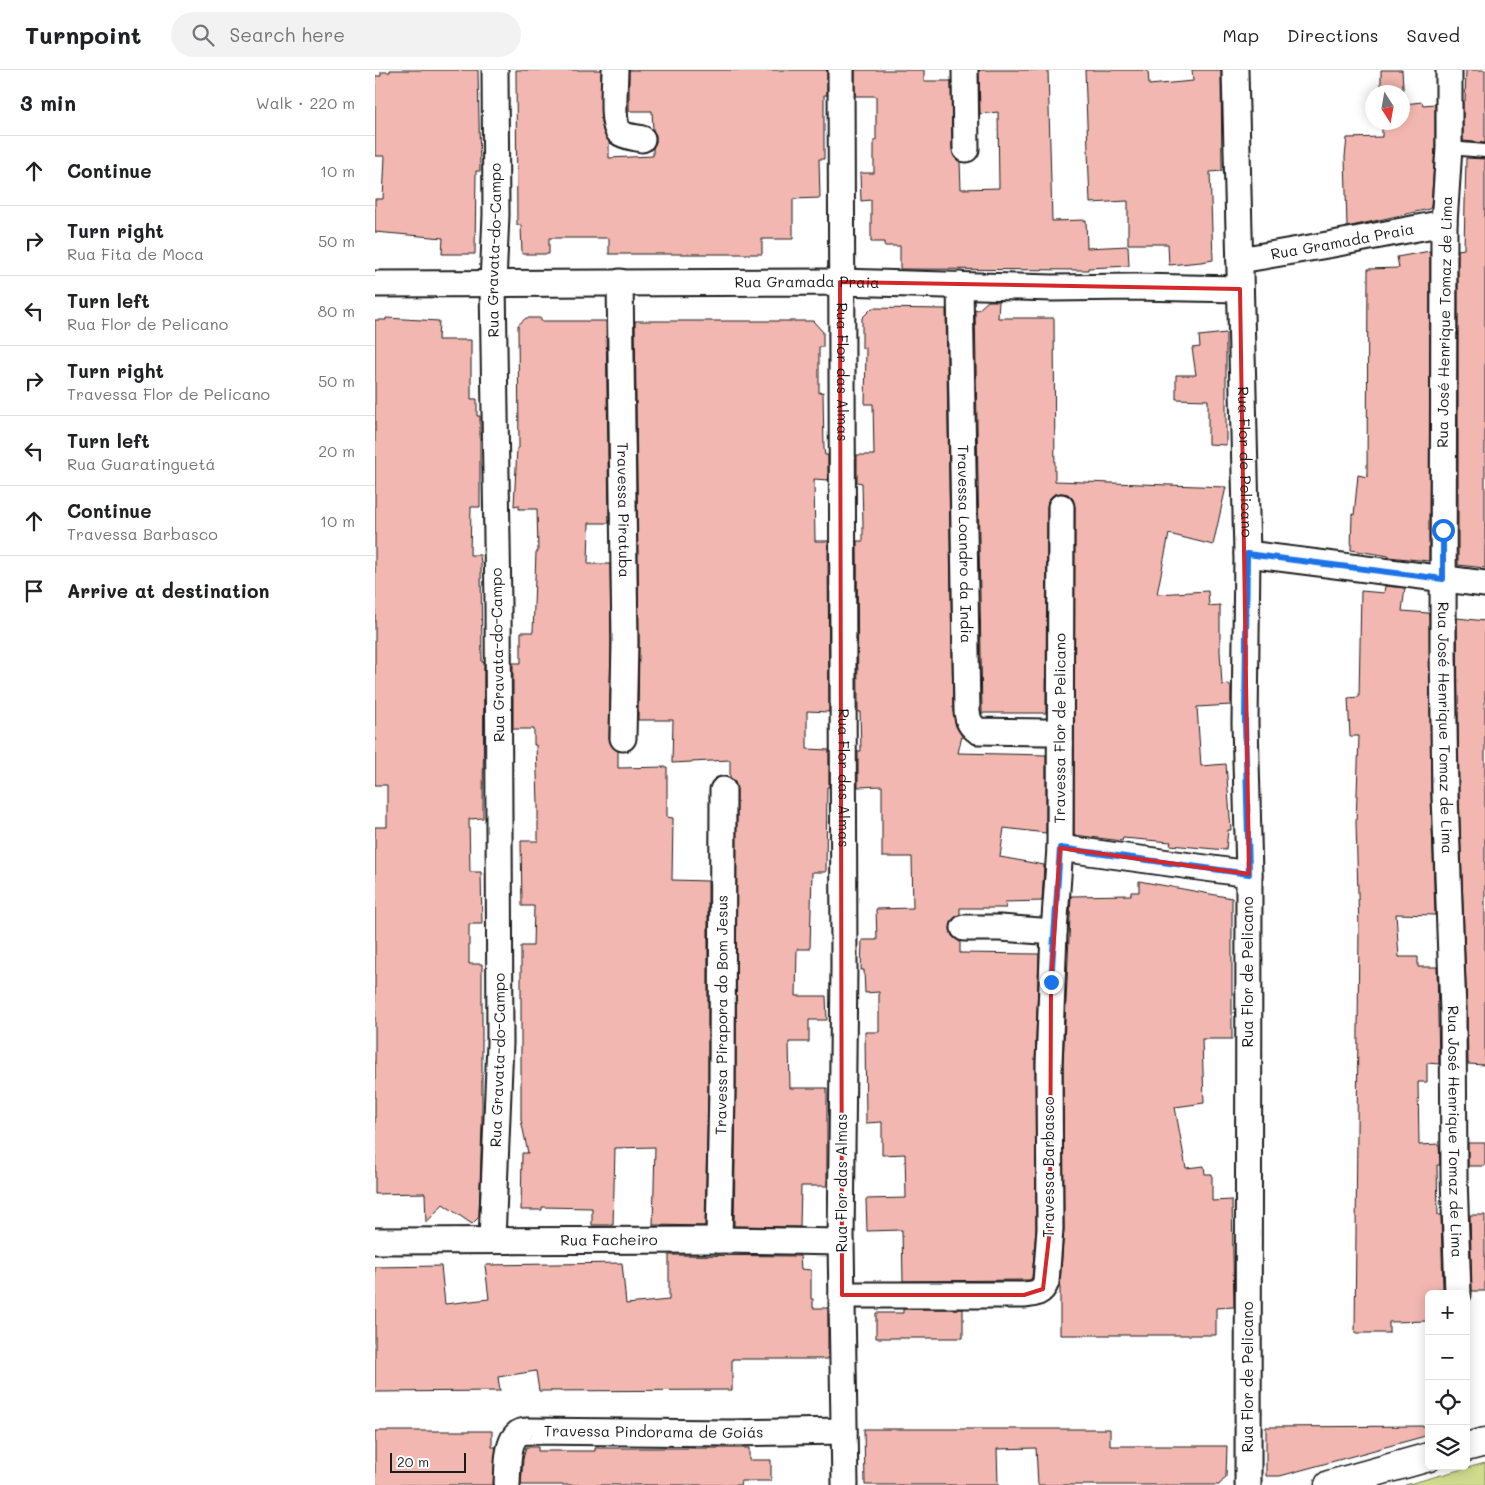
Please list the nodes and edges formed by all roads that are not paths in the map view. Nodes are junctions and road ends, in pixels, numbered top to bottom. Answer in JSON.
{"nodes":[{"id":1,"x":495,"y":70,"type":"edge"},
{"id":2,"x":615,"y":70,"type":"edge"},
{"id":3,"x":841,"y":70,"type":"edge"},
{"id":4,"x":965,"y":70,"type":"edge"},
{"id":5,"x":1235,"y":70,"type":"edge"},
{"id":6,"x":1449,"y":70,"type":"edge"},
{"id":7,"x":642,"y":139,"type":"dead end"},
{"id":8,"x":1449,"y":148,"type":"junction"},
{"id":9,"x":965,"y":149,"type":"dead end"},
{"id":10,"x":1485,"y":151,"type":"edge"},
{"id":11,"x":1445,"y":223,"type":"junction"},
{"id":12,"x":1240,"y":260,"type":"junction"},
{"id":13,"x":620,"y":282,"type":"junction"},
{"id":14,"x":841,"y":282,"type":"junction"},
{"id":15,"x":493,"y":283,"type":"junction"},
{"id":16,"x":375,"y":284,"type":"edge"},
{"id":17,"x":961,"y":285,"type":"junction"},
{"id":18,"x":1240,"y":289,"type":"junction"},
{"id":19,"x":1061,"y":507,"type":"dead end"},
{"id":20,"x":1247,"y":554,"type":"junction"},
{"id":21,"x":1443,"y":579,"type":"junction"},
{"id":22,"x":1485,"y":584,"type":"edge"},
{"id":23,"x":1045,"y":732,"type":"dead end"},
{"id":24,"x":623,"y":738,"type":"dead end"},
{"id":25,"x":723,"y":790,"type":"dead end"},
{"id":26,"x":1060,"y":848,"type":"junction"},
{"id":27,"x":1249,"y":874,"type":"junction"},
{"id":28,"x":964,"y":928,"type":"dead end"},
{"id":29,"x":1054,"y":932,"type":"junction"},
{"id":30,"x":492,"y":1240,"type":"junction"},
{"id":31,"x":719,"y":1240,"type":"junction"},
{"id":32,"x":375,"y":1242,"type":"edge"},
{"id":33,"x":841,"y":1242,"type":"junction"},
{"id":34,"x":1457,"y":1290,"type":"edge"},
{"id":35,"x":842,"y":1296,"type":"junction"},
{"id":36,"x":844,"y":1432,"type":"junction"},
{"id":37,"x":1485,"y":1442,"type":"edge"},
{"id":38,"x":1470,"y":1446,"type":"edge"},
{"id":39,"x":1425,"y":1459,"type":"edge"},
{"id":40,"x":507,"y":1485,"type":"edge"},
{"id":41,"x":845,"y":1485,"type":"edge"},
{"id":42,"x":1248,"y":1485,"type":"edge"},
{"id":43,"x":1329,"y":1485,"type":"edge"}],
"edges":[{"from":1,"to":15,"type":"street","name":"Rua Gravata-do-Campo"},
{"from":2,"to":7,"type":"street"},
{"from":3,"to":14,"type":"street","name":"Rua Flor das Almas"},
{"from":4,"to":9,"type":"street"},
{"from":5,"to":12,"type":"street","name":"Rua Flor de Pelicano"},
{"from":6,"to":8,"type":"street","name":"Rua José Henrique Tomaz de Lima"},
{"from":8,"to":10,"type":"lane"},
{"from":8,"to":11,"type":"street","name":"Rua José Henrique Tomaz de Lima"},
{"from":11,"to":12,"type":"street","name":"Rua Gramada Praia"},
{"from":11,"to":21,"type":"street","name":"Rua José Henrique Tomaz de Lima"},
{"from":12,"to":18,"type":"street","name":"Rua Flor de Pelicano"},
{"from":13,"to":14,"type":"street","name":"Rua Gramada Praia"},
{"from":13,"to":15,"type":"street","name":"Rua Gramada Praia"},
{"from":13,"to":24,"type":"street","name":"Travessa Piratuba"},
{"from":14,"to":17,"type":"street","name":"Rua Gramada Praia"},
{"from":14,"to":33,"type":"street","name":"Rua Flor das Almas"},
{"from":15,"to":16,"type":"street","name":"Rua Gramada Praia"},
{"from":15,"to":30,"type":"street","name":"Rua Gravata-do-Campo"},
{"from":17,"to":18,"type":"street","name":"Rua Gramada Praia"},
{"from":17,"to":23,"type":"street","name":"Travessa Loandro da India"},
{"from":18,"to":20,"type":"street","name":"Rua Flor de Pelicano"},
{"from":19,"to":26,"type":"street","name":"Travessa Flor de Pelicano"},
{"from":20,"to":21,"type":"street"},
{"from":20,"to":27,"type":"street","name":"Rua Flor de Pelicano"},
{"from":21,"to":22,"type":"street"},
{"from":21,"to":34,"type":"street","name":"Rua José Henrique Tomaz de Lima"},
{"from":25,"to":31,"type":"street","name":"Travessa Pirapora do Bom Jesus"},
{"from":26,"to":27,"type":"street"},
{"from":26,"to":29,"type":"street","name":"Travessa Flor de Pelicano"},
{"from":27,"to":42,"type":"street","name":"Rua Flor de Pelicano"},
{"from":28,"to":29,"type":"street"},
{"from":29,"to":35,"type":"street","name":"Travessa Barbasco"},
{"from":30,"to":31,"type":"street","name":"Rua Facheiro"},
{"from":30,"to":32,"type":"street","name":"Rua Facheiro"},
{"from":31,"to":33,"type":"street","name":"Rua Facheiro"},
{"from":33,"to":35,"type":"street","name":"Rua Flor das Almas"},
{"from":35,"to":36,"type":"street","name":"Rua Flor das Almas"},
{"from":36,"to":40,"type":"street","name":"Travessa Pindorama de Goiás"},
{"from":36,"to":41,"type":"street","name":"Rua Flor das Almas"},
{"from":37,"to":38,"type":"main road"},
{"from":39,"to":43,"type":"main road"}]}
